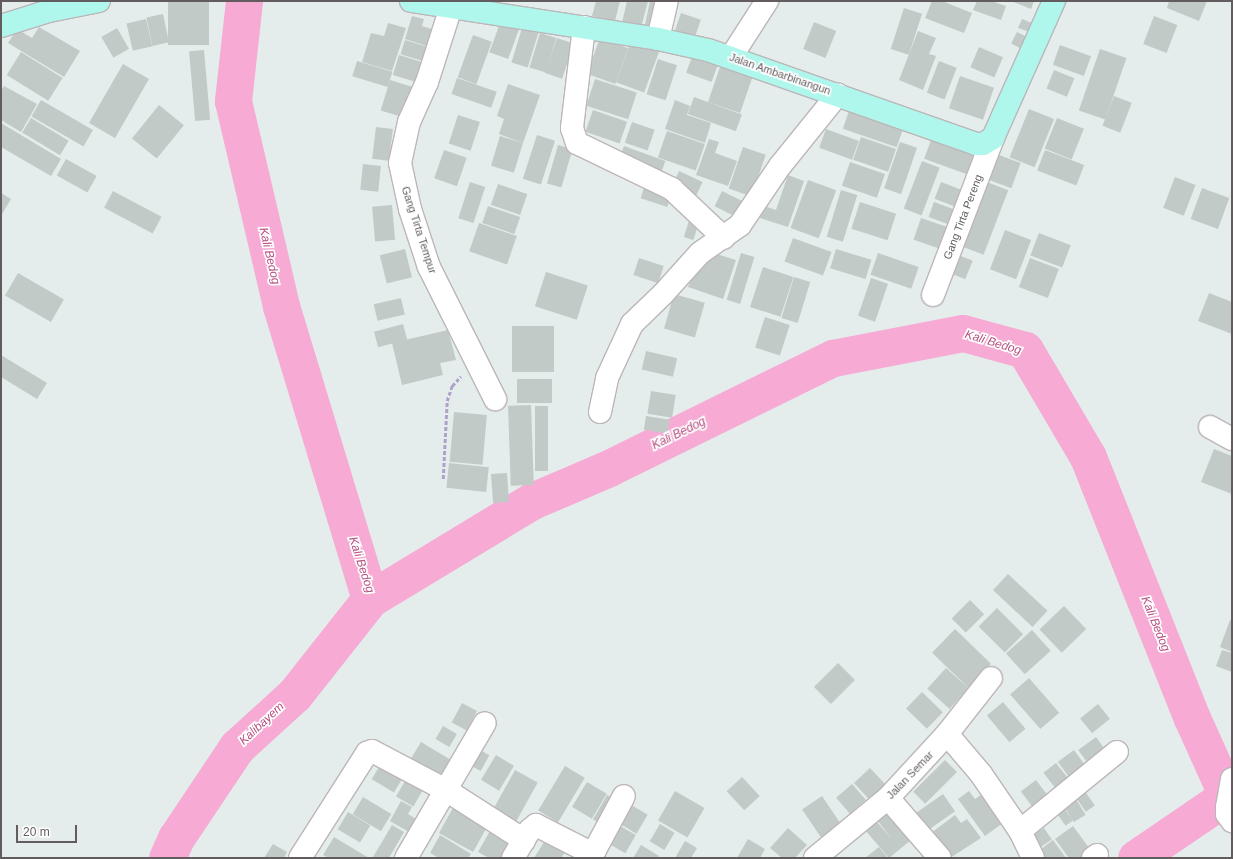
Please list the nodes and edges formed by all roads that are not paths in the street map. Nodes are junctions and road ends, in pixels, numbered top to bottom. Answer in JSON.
{"nodes":[{"id":1,"x":99,"y":1,"type":"edge"},
{"id":2,"x":411,"y":1,"type":"edge"},
{"id":3,"x":667,"y":1,"type":"edge"},
{"id":4,"x":767,"y":1,"type":"edge"},
{"id":5,"x":1054,"y":1,"type":"edge"},
{"id":6,"x":451,"y":7,"type":"junction"},
{"id":7,"x":1,"y":26,"type":"edge"},
{"id":8,"x":584,"y":27,"type":"junction"},
{"id":9,"x":658,"y":40,"type":"junction"},
{"id":10,"x":731,"y":57,"type":"junction"},
{"id":11,"x":838,"y":94,"type":"junction"},
{"id":12,"x":994,"y":138,"type":"junction"},
{"id":13,"x":724,"y":238,"type":"junction"},
{"id":14,"x":933,"y":295,"type":"dead end"},
{"id":15,"x":495,"y":399,"type":"dead end"},
{"id":16,"x":600,"y":412,"type":"dead end"},
{"id":17,"x":1210,"y":427,"type":"dead end"},
{"id":18,"x":1232,"y":439,"type":"edge"},
{"id":19,"x":991,"y":678,"type":"dead end"},
{"id":20,"x":485,"y":723,"type":"dead end"},
{"id":21,"x":947,"y":734,"type":"junction"},
{"id":22,"x":1117,"y":752,"type":"dead end"},
{"id":23,"x":1232,"y":779,"type":"edge"},
{"id":24,"x":446,"y":790,"type":"junction"},
{"id":25,"x":624,"y":796,"type":"dead end"},
{"id":26,"x":888,"y":798,"type":"junction"},
{"id":27,"x":1232,"y":821,"type":"edge"},
{"id":28,"x":1020,"y":831,"type":"junction"},
{"id":29,"x":524,"y":840,"type":"junction"},
{"id":30,"x":300,"y":858,"type":"edge"},
{"id":31,"x":406,"y":858,"type":"edge"},
{"id":32,"x":513,"y":858,"type":"edge"},
{"id":33,"x":815,"y":858,"type":"edge"},
{"id":34,"x":940,"y":858,"type":"edge"},
{"id":35,"x":1033,"y":858,"type":"edge"}],
"edges":[{"from":1,"to":7,"type":"main road"},
{"from":2,"to":6,"type":"main road","name":"Jalan Ambarbinangun"},
{"from":3,"to":9,"type":"street"},
{"from":4,"to":10,"type":"street"},
{"from":5,"to":12,"type":"main road"},
{"from":6,"to":8,"type":"main road","name":"Jalan Ambarbinangun"},
{"from":6,"to":15,"type":"street","name":"Gang Tirta Tempur"},
{"from":8,"to":9,"type":"main road","name":"Jalan Ambarbinangun"},
{"from":8,"to":13,"type":"street"},
{"from":9,"to":10,"type":"main road","name":"Jalan Ambarbinangun"},
{"from":10,"to":11,"type":"main road","name":"Jalan Ambarbinangun"},
{"from":11,"to":12,"type":"main road","name":"Jalan Ambarbinangun"},
{"from":11,"to":13,"type":"street"},
{"from":12,"to":14,"type":"street","name":"Gang Tirta Pereng"},
{"from":13,"to":16,"type":"street"},
{"from":17,"to":18,"type":"street"},
{"from":19,"to":21,"type":"street","name":"Jalan Semar"},
{"from":20,"to":24,"type":"street"},
{"from":21,"to":26,"type":"street","name":"Jalan Semar"},
{"from":21,"to":28,"type":"street"},
{"from":22,"to":28,"type":"street"},
{"from":23,"to":27,"type":"street"},
{"from":24,"to":29,"type":"street"},
{"from":24,"to":30,"type":"street"},
{"from":24,"to":31,"type":"street"},
{"from":25,"to":29,"type":"street"},
{"from":26,"to":33,"type":"street","name":"Jalan Semar"},
{"from":26,"to":34,"type":"street"},
{"from":28,"to":35,"type":"street"},
{"from":29,"to":32,"type":"street"}]}
